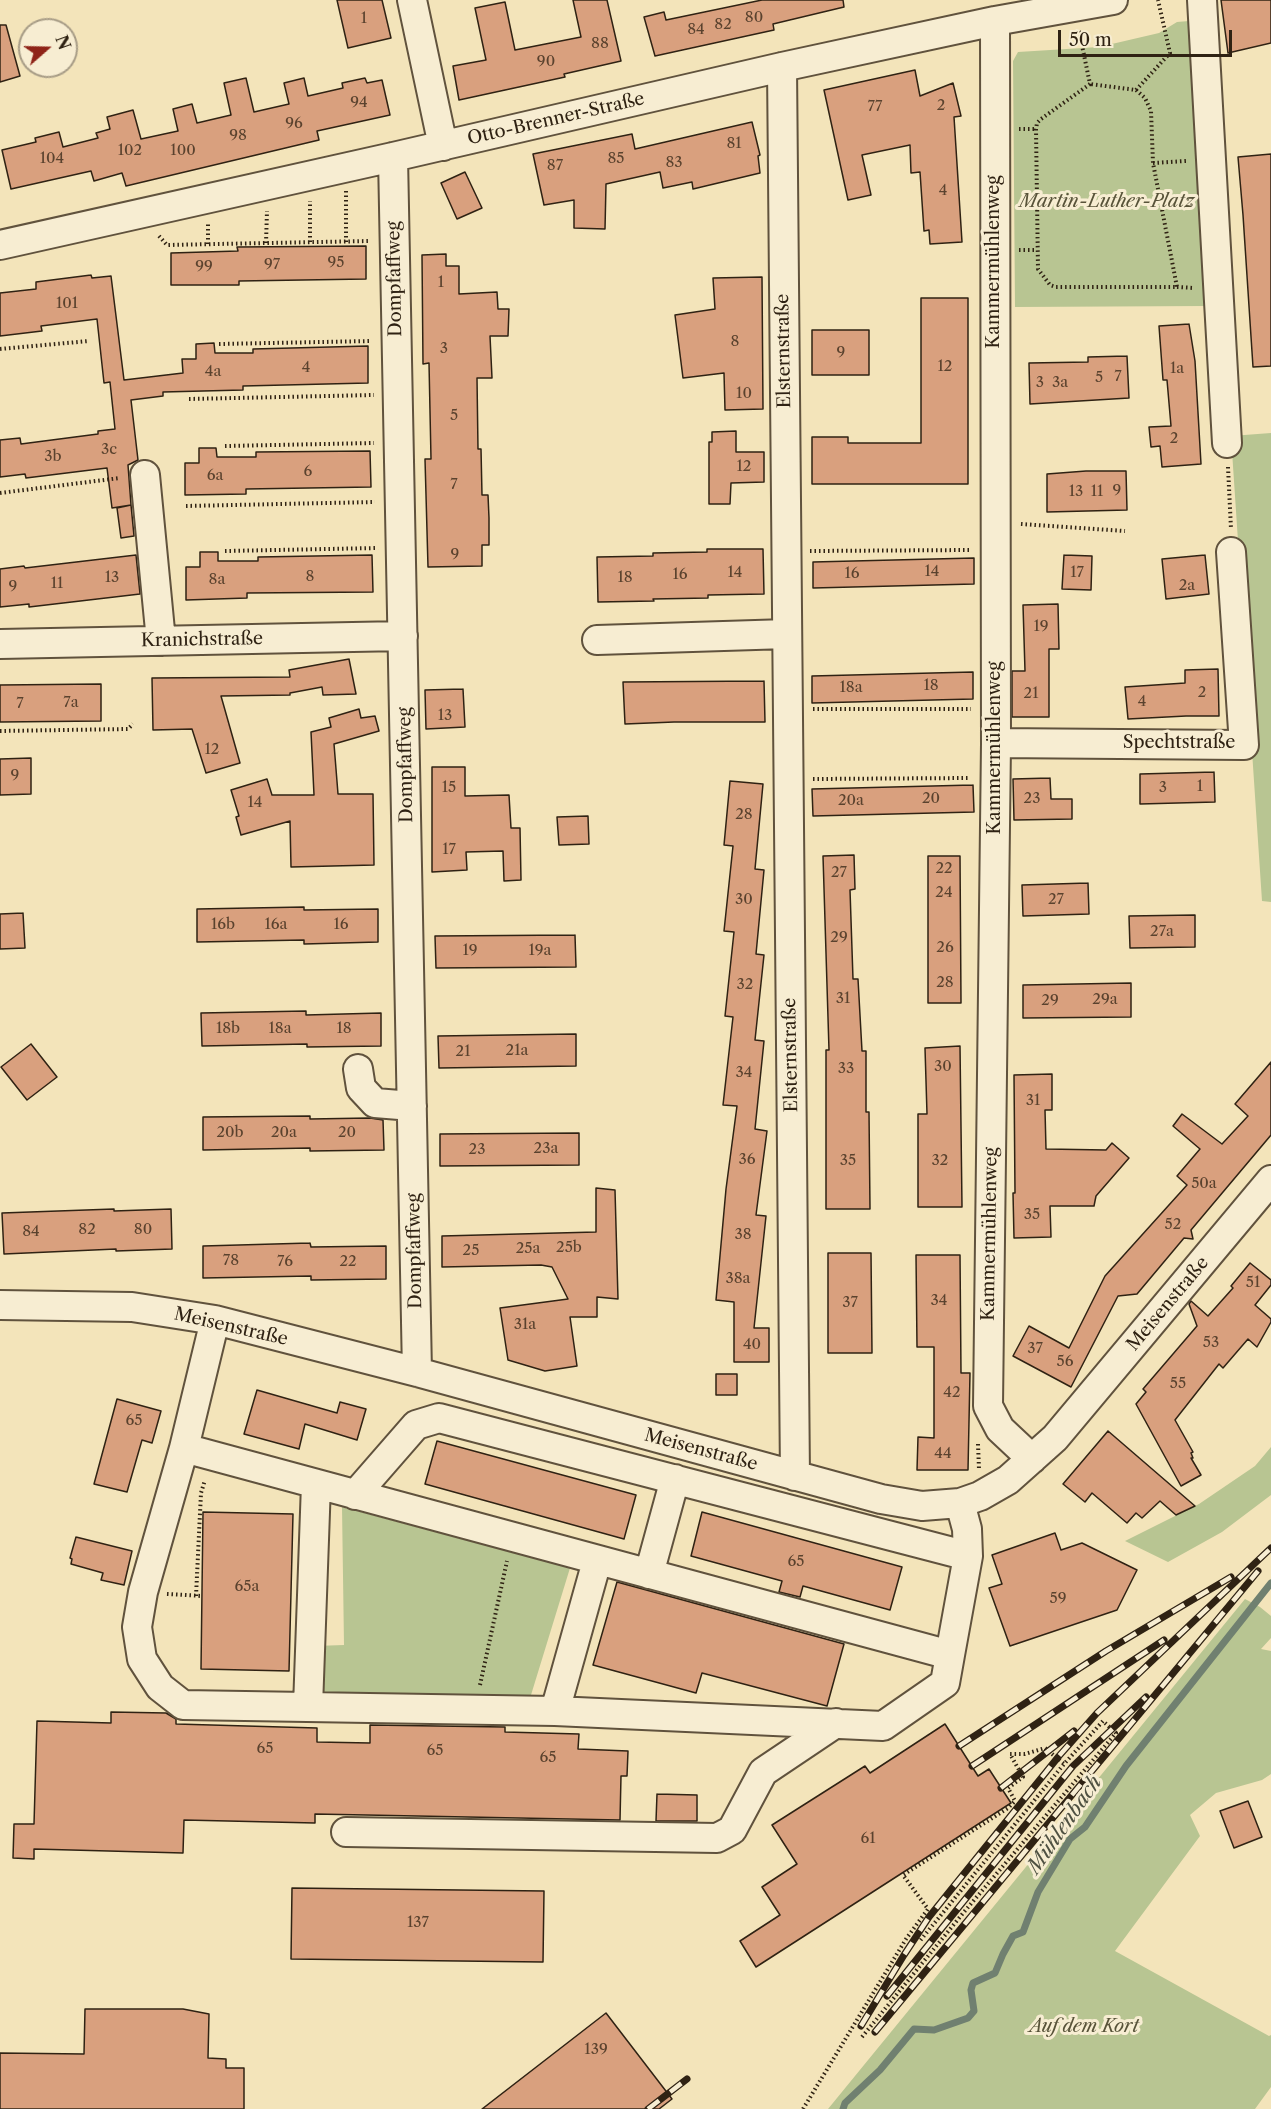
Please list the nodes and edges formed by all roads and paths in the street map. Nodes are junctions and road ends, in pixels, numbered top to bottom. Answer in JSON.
{"nodes":[{"id":1,"x":412,"y":0,"type":"edge"},
{"id":2,"x":1113,"y":0,"type":"edge"},
{"id":3,"x":1158,"y":0,"type":"edge"},
{"id":4,"x":1202,"y":0,"type":"edge"},
{"id":5,"x":1055,"y":6,"type":"edge"},
{"id":6,"x":995,"y":21,"type":"junction"},
{"id":7,"x":782,"y":67,"type":"junction"},
{"id":8,"x":1090,"y":84,"type":"junction"},
{"id":9,"x":1136,"y":90,"type":"junction"},
{"id":10,"x":442,"y":146,"type":"junction"},
{"id":11,"x":393,"y":157,"type":"junction"},
{"id":12,"x":1211,"y":160,"type":"junction"},
{"id":13,"x":1153,"y":163,"type":"junction"},
{"id":14,"x":346,"y":168,"type":"junction"},
{"id":15,"x":311,"y":176,"type":"junction"},
{"id":16,"x":268,"y":185,"type":"junction"},
{"id":17,"x":137,"y":214,"type":"junction"},
{"id":18,"x":394,"y":241,"type":"junction"},
{"id":19,"x":310,"y":242,"type":"junction"},
{"id":20,"x":346,"y":242,"type":"junction"},
{"id":21,"x":266,"y":243,"type":"junction"},
{"id":22,"x":0,"y":245,"type":"edge"},
{"id":23,"x":89,"y":341,"type":"dead end"},
{"id":24,"x":397,"y":341,"type":"junction"},
{"id":25,"x":219,"y":344,"type":"dead end"},
{"id":26,"x":0,"y":349,"type":"edge"},
{"id":27,"x":398,"y":395,"type":"junction"},
{"id":28,"x":189,"y":399,"type":"dead end"},
{"id":29,"x":399,"y":443,"type":"junction"},
{"id":30,"x":1227,"y":443,"type":"joint"},
{"id":31,"x":225,"y":446,"type":"dead end"},
{"id":32,"x":145,"y":475,"type":"joint"},
{"id":33,"x":0,"y":493,"type":"edge"},
{"id":34,"x":400,"y":501,"type":"junction"},
{"id":35,"x":186,"y":506,"type":"dead end"},
{"id":36,"x":1125,"y":531,"type":"dead end"},
{"id":37,"x":995,"y":536,"type":"junction"},
{"id":38,"x":401,"y":548,"type":"junction"},
{"id":39,"x":225,"y":551,"type":"dead end"},
{"id":40,"x":786,"y":551,"type":"junction"},
{"id":41,"x":1232,"y":552,"type":"joint"},
{"id":42,"x":787,"y":634,"type":"junction"},
{"id":43,"x":403,"y":636,"type":"junction"},
{"id":44,"x":597,"y":640,"type":"dead end"},
{"id":45,"x":161,"y":641,"type":"junction"},
{"id":46,"x":0,"y":645,"type":"edge"},
{"id":47,"x":787,"y":709,"type":"junction"},
{"id":48,"x":996,"y":709,"type":"junction"},
{"id":49,"x":133,"y":724,"type":"dead end"},
{"id":50,"x":0,"y":730,"type":"edge"},
{"id":51,"x":996,"y":743,"type":"junction"},
{"id":52,"x":995,"y":778,"type":"junction"},
{"id":53,"x":788,"y":779,"type":"junction"},
{"id":54,"x":358,"y":1069,"type":"dead end"},
{"id":55,"x":412,"y":1107,"type":"junction"},
{"id":56,"x":1271,"y":1180,"type":"edge"},
{"id":57,"x":0,"y":1305,"type":"edge"},
{"id":58,"x":215,"y":1320,"type":"junction"},
{"id":59,"x":417,"y":1372,"type":"junction"},
{"id":60,"x":988,"y":1406,"type":"junction"},
{"id":61,"x":184,"y":1448,"type":"junction"},
{"id":62,"x":212,"y":1456,"type":"junction"},
{"id":63,"x":1032,"y":1459,"type":"junction"},
{"id":64,"x":795,"y":1476,"type":"junction"},
{"id":65,"x":675,"y":1479,"type":"junction"},
{"id":66,"x":316,"y":1484,"type":"junction"},
{"id":67,"x":356,"y":1495,"type":"junction"},
{"id":68,"x":970,"y":1499,"type":"junction"},
{"id":69,"x":513,"y":1538,"type":"junction"},
{"id":70,"x":968,"y":1556,"type":"junction"},
{"id":71,"x":597,"y":1561,"type":"junction"},
{"id":72,"x":649,"y":1574,"type":"junction"},
{"id":73,"x":143,"y":1592,"type":"junction"},
{"id":74,"x":196,"y":1596,"type":"junction"},
{"id":75,"x":202,"y":1596,"type":"dead end"},
{"id":76,"x":950,"y":1655,"type":"junction"},
{"id":77,"x":308,"y":1707,"type":"junction"},
{"id":78,"x":477,"y":1710,"type":"junction"},
{"id":79,"x":555,"y":1711,"type":"junction"},
{"id":80,"x":836,"y":1723,"type":"junction"},
{"id":81,"x":1064,"y":1764,"type":"junction"},
{"id":82,"x":346,"y":1832,"type":"dead end"},
{"id":83,"x":919,"y":1942,"type":"dead end"},
{"id":84,"x":862,"y":2037,"type":"dead end"},
{"id":85,"x":803,"y":2109,"type":"edge"}],
"edges":[{"from":1,"to":10,"type":"street"},
{"from":2,"to":5,"type":"street","name":"Otto-Brenner-Straße"},
{"from":3,"to":9,"type":"path"},
{"from":4,"to":12,"type":"street"},
{"from":5,"to":6,"type":"street","name":"Otto-Brenner-Straße"},
{"from":5,"to":8,"type":"path"},
{"from":6,"to":7,"type":"street","name":"Otto-Brenner-Straße"},
{"from":6,"to":37,"type":"street","name":"Kammermühlenweg"},
{"from":7,"to":10,"type":"street","name":"Otto-Brenner-Straße"},
{"from":7,"to":40,"type":"street","name":"Elsternstraße"},
{"from":8,"to":9,"type":"path"},
{"from":8,"to":13,"type":"path"},
{"from":9,"to":13,"type":"path"},
{"from":10,"to":11,"type":"street","name":"Otto-Brenner-Straße"},
{"from":11,"to":14,"type":"street","name":"Otto-Brenner-Straße"},
{"from":11,"to":18,"type":"street","name":"Dompfaffweg"},
{"from":12,"to":13,"type":"path"},
{"from":12,"to":30,"type":"street"},
{"from":14,"to":15,"type":"street","name":"Otto-Brenner-Straße"},
{"from":14,"to":20,"type":"path"},
{"from":15,"to":16,"type":"street","name":"Otto-Brenner-Straße"},
{"from":15,"to":19,"type":"path"},
{"from":16,"to":17,"type":"street","name":"Otto-Brenner-Straße"},
{"from":16,"to":21,"type":"path"},
{"from":17,"to":21,"type":"path"},
{"from":17,"to":22,"type":"street","name":"Otto-Brenner-Straße"},
{"from":18,"to":20,"type":"path"},
{"from":18,"to":24,"type":"street","name":"Dompfaffweg"},
{"from":19,"to":20,"type":"path"},
{"from":19,"to":21,"type":"path"},
{"from":23,"to":26,"type":"path"},
{"from":24,"to":25,"type":"path"},
{"from":24,"to":27,"type":"street","name":"Dompfaffweg"},
{"from":27,"to":28,"type":"path"},
{"from":27,"to":29,"type":"street","name":"Dompfaffweg"},
{"from":29,"to":31,"type":"path"},
{"from":29,"to":34,"type":"street","name":"Dompfaffweg"},
{"from":30,"to":41,"type":"path"},
{"from":32,"to":33,"type":"path"},
{"from":32,"to":45,"type":"street"},
{"from":34,"to":35,"type":"path"},
{"from":34,"to":38,"type":"street","name":"Dompfaffweg"},
{"from":36,"to":37,"type":"path"},
{"from":37,"to":40,"type":"path"},
{"from":37,"to":48,"type":"street","name":"Kammermühlenweg"},
{"from":38,"to":39,"type":"path"},
{"from":38,"to":43,"type":"street","name":"Dompfaffweg"},
{"from":40,"to":42,"type":"street","name":"Elsternstraße"},
{"from":41,"to":51,"type":"street","name":"Spechtstraße"},
{"from":42,"to":44,"type":"street"},
{"from":42,"to":47,"type":"street","name":"Elsternstraße"},
{"from":43,"to":45,"type":"street","name":"Kranichstraße"},
{"from":43,"to":55,"type":"street","name":"Dompfaffweg"},
{"from":45,"to":46,"type":"street","name":"Kranichstraße"},
{"from":47,"to":48,"type":"path"},
{"from":47,"to":53,"type":"street","name":"Elsternstraße"},
{"from":48,"to":51,"type":"street","name":"Kammermühlenweg"},
{"from":49,"to":50,"type":"path"},
{"from":51,"to":52,"type":"street","name":"Kammermühlenweg"},
{"from":52,"to":53,"type":"path"},
{"from":52,"to":60,"type":"street","name":"Kammermühlenweg"},
{"from":53,"to":64,"type":"street","name":"Elsternstraße"},
{"from":54,"to":55,"type":"street"},
{"from":55,"to":59,"type":"street","name":"Dompfaffweg"},
{"from":56,"to":63,"type":"street","name":"Meisenstraße"},
{"from":57,"to":58,"type":"street","name":"Meisenstraße"},
{"from":58,"to":59,"type":"street","name":"Meisenstraße"},
{"from":58,"to":61,"type":"street"},
{"from":59,"to":64,"type":"street","name":"Meisenstraße"},
{"from":60,"to":63,"type":"street"},
{"from":60,"to":68,"type":"path"},
{"from":61,"to":62,"type":"street"},
{"from":61,"to":73,"type":"street"},
{"from":62,"to":66,"type":"street"},
{"from":62,"to":74,"type":"path"},
{"from":63,"to":68,"type":"street","name":"Meisenstraße"},
{"from":64,"to":68,"type":"street","name":"Meisenstraße"},
{"from":65,"to":67,"type":"street"},
{"from":65,"to":70,"type":"street"},
{"from":65,"to":72,"type":"street"},
{"from":66,"to":67,"type":"street"},
{"from":66,"to":77,"type":"street"},
{"from":67,"to":69,"type":"street"},
{"from":68,"to":70,"type":"street"},
{"from":69,"to":71,"type":"street"},
{"from":69,"to":78,"type":"path"},
{"from":70,"to":76,"type":"street"},
{"from":71,"to":72,"type":"street"},
{"from":71,"to":79,"type":"street"},
{"from":72,"to":76,"type":"street"},
{"from":73,"to":74,"type":"path"},
{"from":73,"to":77,"type":"street"},
{"from":74,"to":75,"type":"path"},
{"from":76,"to":80,"type":"street"},
{"from":77,"to":78,"type":"street"},
{"from":78,"to":79,"type":"street"},
{"from":79,"to":80,"type":"street"},
{"from":80,"to":82,"type":"street"},
{"from":81,"to":83,"type":"path"},
{"from":81,"to":84,"type":"path"},
{"from":81,"to":85,"type":"path"}]}
